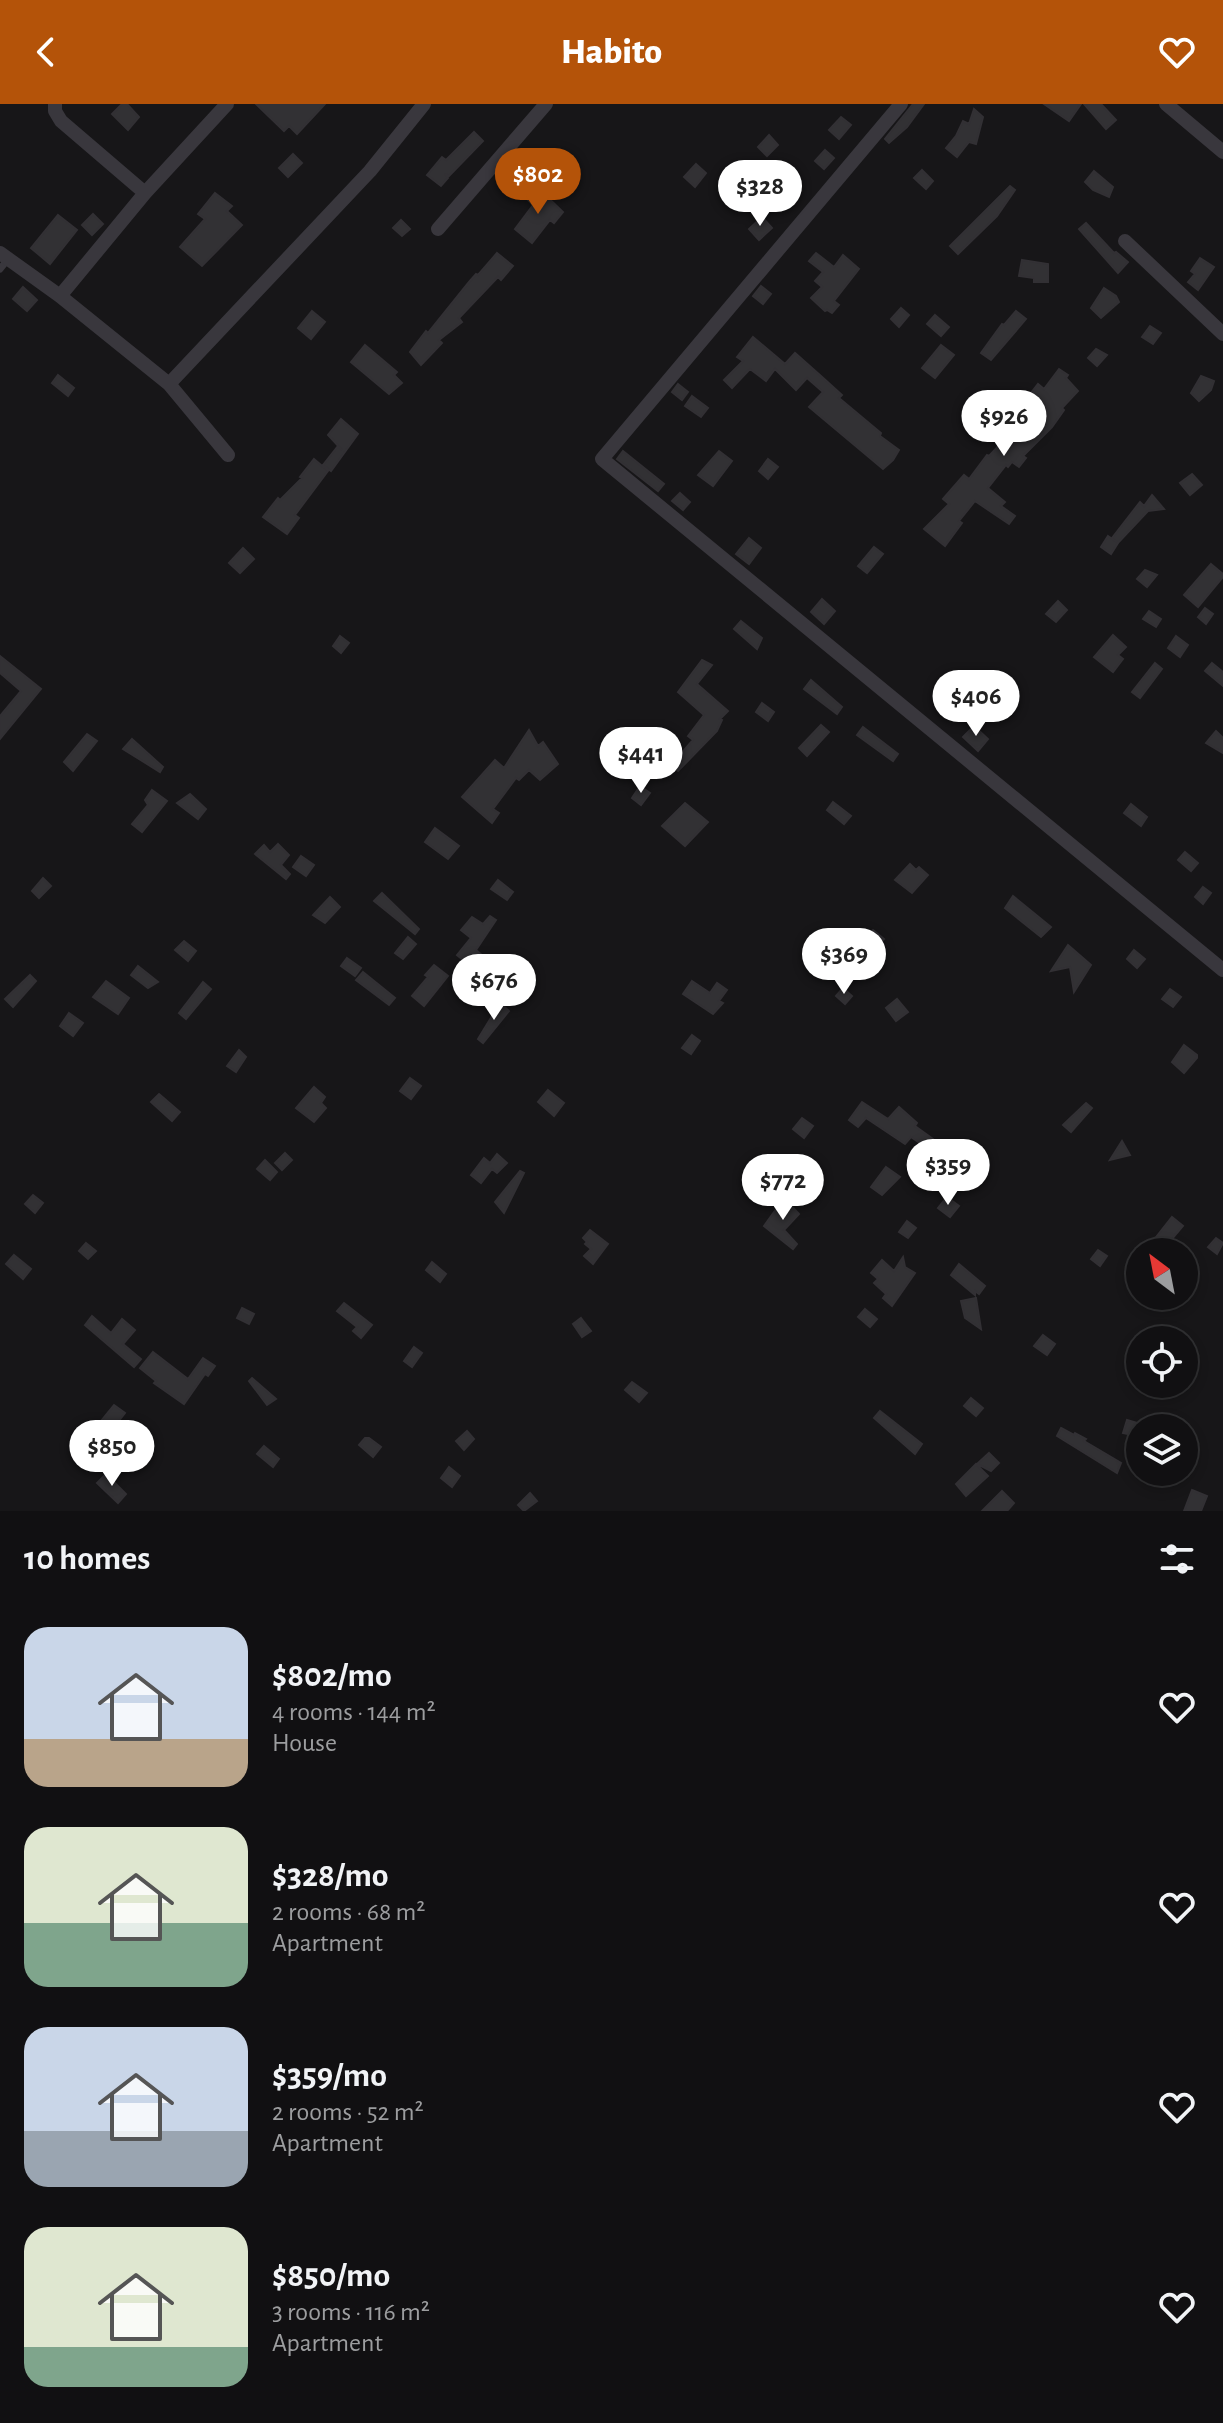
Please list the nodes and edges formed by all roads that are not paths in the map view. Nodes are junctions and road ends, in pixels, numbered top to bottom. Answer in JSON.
{"nodes":[{"id":1,"x":55,"y":104,"type":"edge"},
{"id":2,"x":227,"y":104,"type":"edge"},
{"id":3,"x":424,"y":104,"type":"edge"},
{"id":4,"x":546,"y":104,"type":"edge"},
{"id":5,"x":901,"y":104,"type":"edge"},
{"id":6,"x":1166,"y":104,"type":"edge"},
{"id":7,"x":1223,"y":152,"type":"edge"},
{"id":8,"x":145,"y":193,"type":"junction"},
{"id":9,"x":438,"y":229,"type":"dead end"},
{"id":10,"x":1125,"y":241,"type":"dead end"},
{"id":11,"x":3,"y":260,"type":"edge"},
{"id":12,"x":60,"y":296,"type":"junction"},
{"id":13,"x":1223,"y":334,"type":"edge"},
{"id":14,"x":169,"y":384,"type":"junction"},
{"id":15,"x":228,"y":455,"type":"dead end"},
{"id":16,"x":1223,"y":970,"type":"edge"}],
"edges":[{"from":1,"to":8,"type":"street"},
{"from":2,"to":8,"type":"street"},
{"from":3,"to":14,"type":"street"},
{"from":4,"to":9,"type":"street"},
{"from":5,"to":16,"type":"street"},
{"from":6,"to":7,"type":"street"},
{"from":8,"to":12,"type":"street"},
{"from":10,"to":13,"type":"street"},
{"from":11,"to":12,"type":"street"},
{"from":12,"to":14,"type":"street"},
{"from":14,"to":15,"type":"street"}]}
